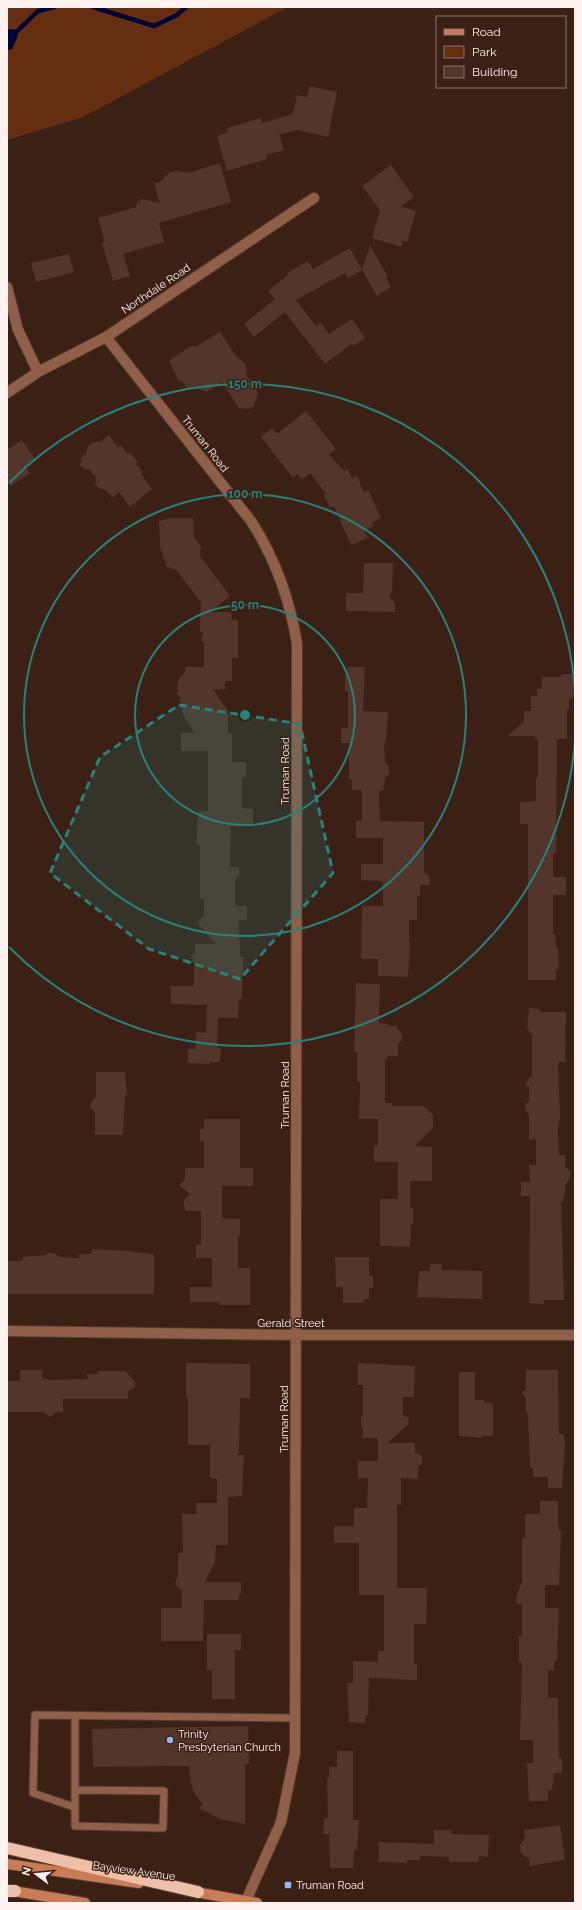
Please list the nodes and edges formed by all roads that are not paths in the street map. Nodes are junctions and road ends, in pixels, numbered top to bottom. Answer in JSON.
{"nodes":[{"id":1,"x":314,"y":198,"type":"dead end"},
{"id":2,"x":7,"y":287,"type":"edge"},
{"id":3,"x":106,"y":337,"type":"junction"},
{"id":4,"x":38,"y":372,"type":"junction"},
{"id":5,"x":7,"y":393,"type":"edge"},
{"id":6,"x":7,"y":1331,"type":"edge"},
{"id":7,"x":297,"y":1335,"type":"junction"},
{"id":8,"x":575,"y":1335,"type":"edge"},
{"id":9,"x":74,"y":1716,"type":"junction"},
{"id":10,"x":295,"y":1718,"type":"junction"},
{"id":11,"x":75,"y":1790,"type":"junction"},
{"id":12,"x":74,"y":1807,"type":"junction"},
{"id":13,"x":7,"y":1848,"type":"edge"},
{"id":14,"x":7,"y":1864,"type":"edge"},
{"id":15,"x":10,"y":1891,"type":"edge"},
{"id":16,"x":198,"y":1892,"type":"junction"},
{"id":17,"x":246,"y":1902,"type":"edge"},
{"id":18,"x":85,"y":1903,"type":"edge"},
{"id":19,"x":257,"y":1903,"type":"edge"}],
"edges":[{"from":1,"to":3,"type":"street","name":"Northdale Road"},
{"from":2,"to":4,"type":"street"},
{"from":3,"to":4,"type":"street","name":"Northdale Road"},
{"from":3,"to":7,"type":"street","name":"Truman Road"},
{"from":4,"to":5,"type":"street","name":"Northdale Road"},
{"from":6,"to":7,"type":"street","name":"Gerald Street"},
{"from":7,"to":8,"type":"street","name":"Gerald Street"},
{"from":7,"to":10,"type":"street","name":"Truman Road"},
{"from":9,"to":10,"type":"lane"},
{"from":9,"to":11,"type":"lane"},
{"from":9,"to":12,"type":"lane"},
{"from":10,"to":17,"type":"street","name":"Truman Road"},
{"from":11,"to":12,"type":"lane"},
{"from":11,"to":12,"type":"lane"},
{"from":13,"to":16,"type":"highway"},
{"from":14,"to":16,"type":"main road","name":"Bayview Avenue"},
{"from":15,"to":18,"type":"main road"},
{"from":16,"to":17,"type":"main road","name":"Bayview Avenue"},
{"from":17,"to":19,"type":"main road","name":"Bayview Avenue"}]}
